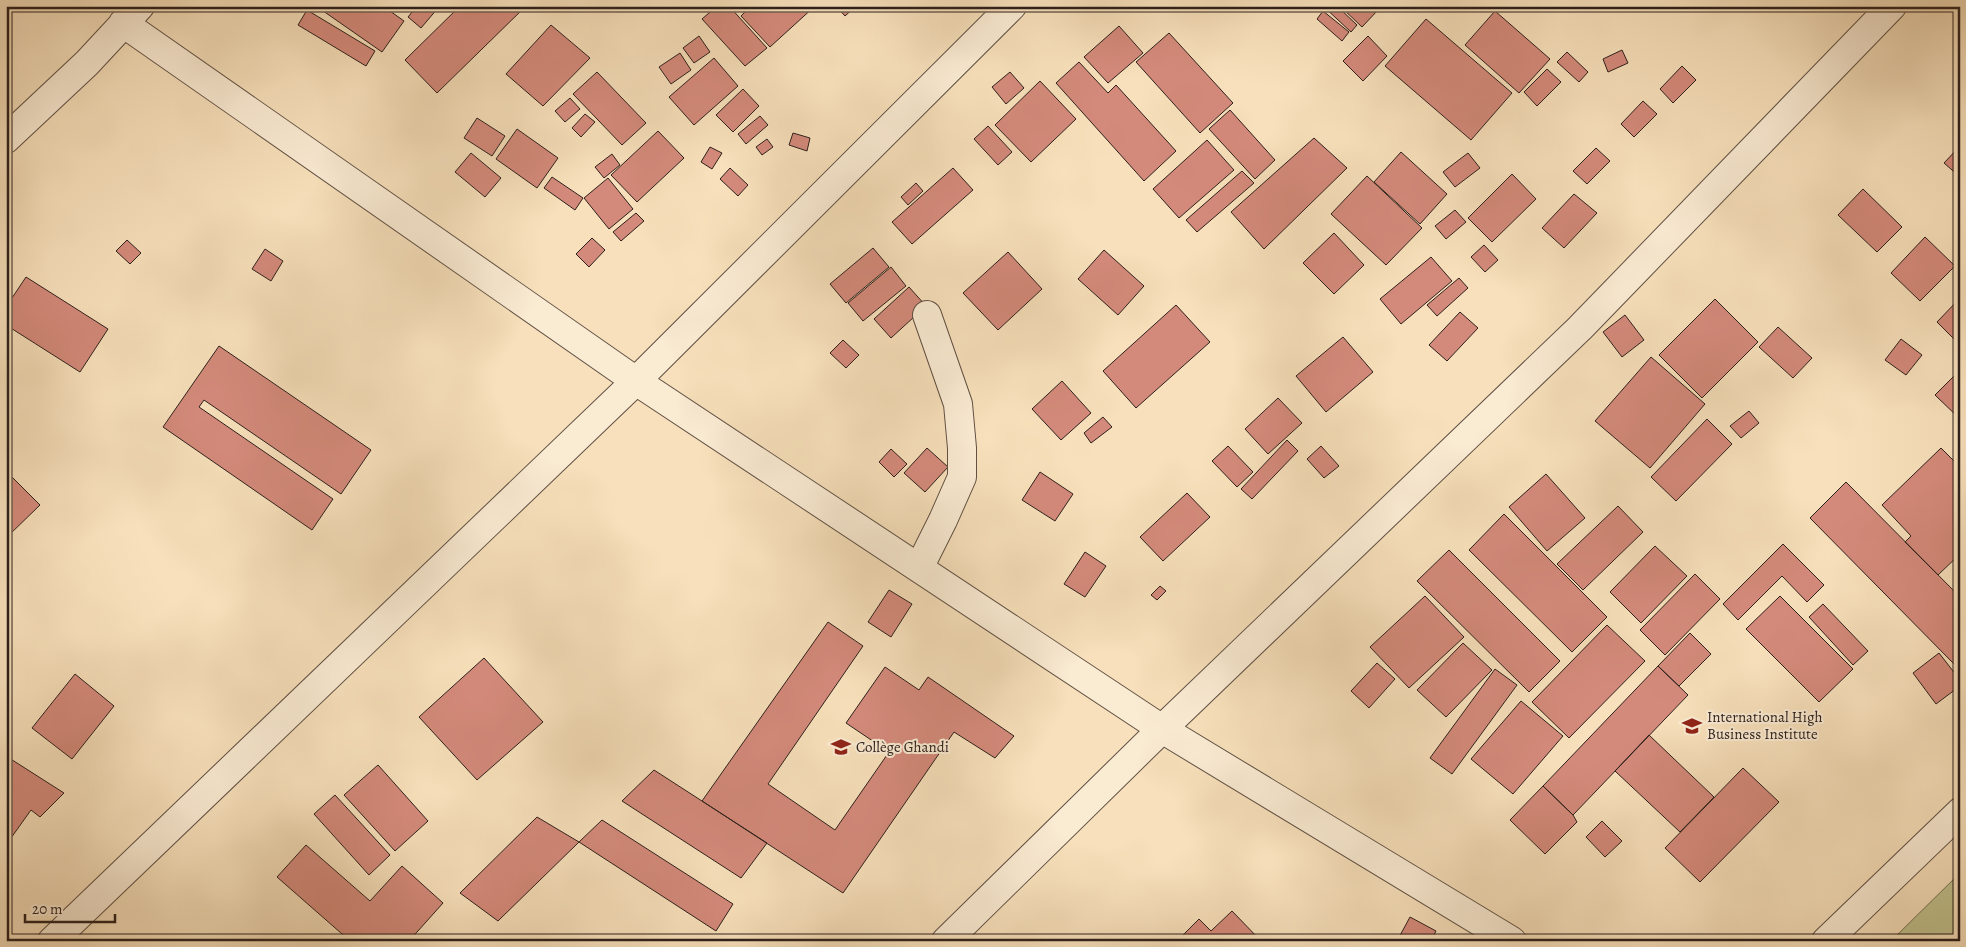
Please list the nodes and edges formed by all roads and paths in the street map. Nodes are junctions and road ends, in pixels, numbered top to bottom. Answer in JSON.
{"nodes":[{"id":1,"x":1012,"y":6,"type":"edge"},
{"id":2,"x":1892,"y":6,"type":"edge"},
{"id":3,"x":132,"y":15,"type":"edge"},
{"id":4,"x":6,"y":140,"type":"edge"},
{"id":5,"x":927,"y":315,"type":"dead end"},
{"id":6,"x":636,"y":381,"type":"junction"},
{"id":7,"x":919,"y":568,"type":"junction"},
{"id":8,"x":1162,"y":729,"type":"junction"},
{"id":9,"x":1960,"y":812,"type":"edge"},
{"id":10,"x":52,"y":941,"type":"edge"},
{"id":11,"x":946,"y":941,"type":"edge"},
{"id":12,"x":1512,"y":941,"type":"edge"},
{"id":13,"x":1826,"y":941,"type":"edge"}],
"edges":[{"from":1,"to":6,"type":"street"},
{"from":2,"to":8,"type":"street"},
{"from":3,"to":4,"type":"street"},
{"from":3,"to":6,"type":"street"},
{"from":5,"to":7,"type":"street"},
{"from":6,"to":7,"type":"street"},
{"from":6,"to":10,"type":"street"},
{"from":7,"to":8,"type":"street"},
{"from":8,"to":11,"type":"street"},
{"from":8,"to":12,"type":"street"},
{"from":9,"to":13,"type":"street"}]}
